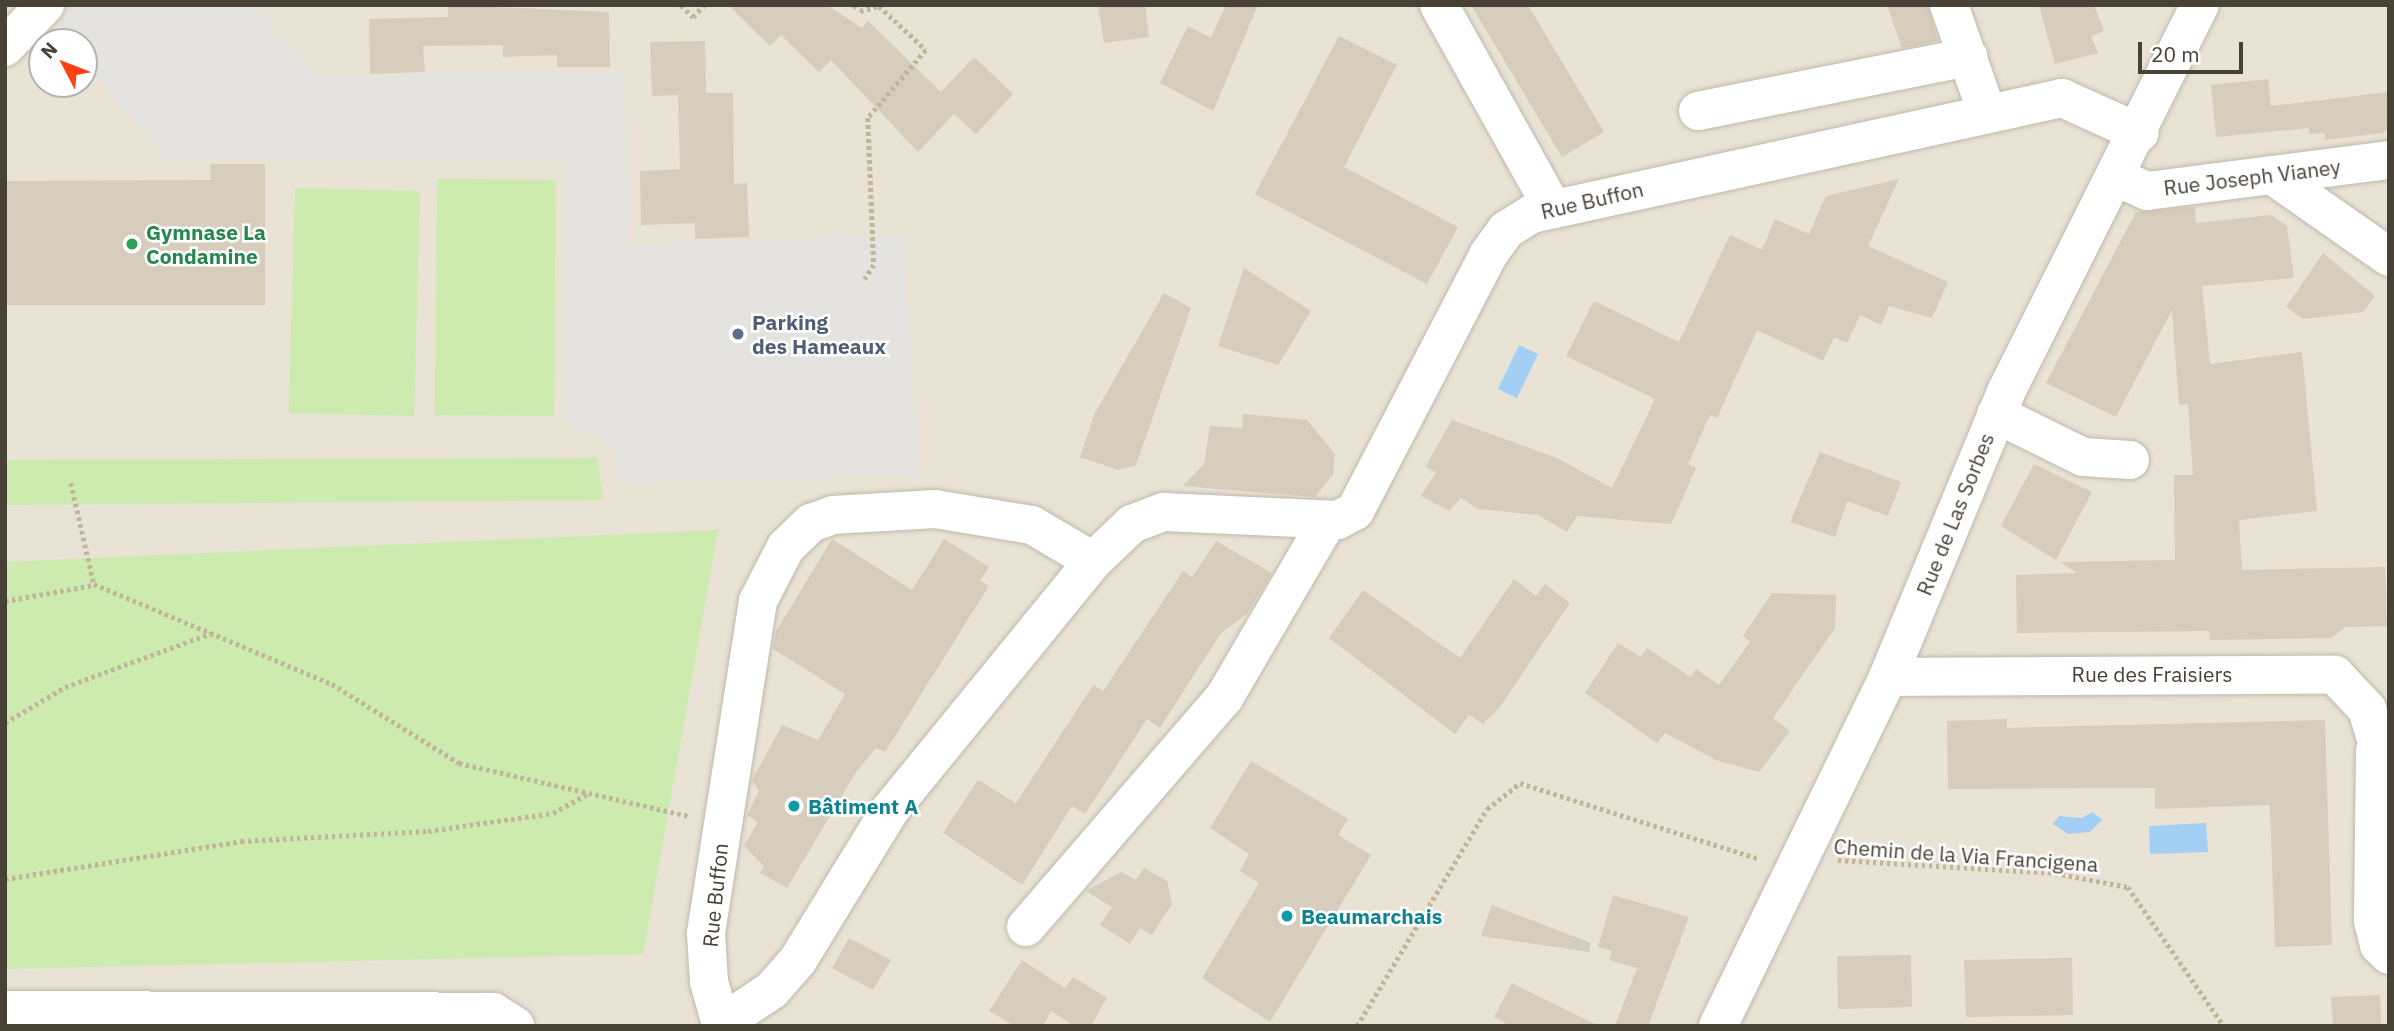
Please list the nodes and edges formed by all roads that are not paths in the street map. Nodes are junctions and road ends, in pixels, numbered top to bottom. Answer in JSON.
{"nodes":[{"id":1,"x":45,"y":5,"type":"edge"},
{"id":2,"x":1439,"y":5,"type":"edge"},
{"id":3,"x":1949,"y":5,"type":"edge"},
{"id":4,"x":2200,"y":5,"type":"edge"},
{"id":5,"x":5,"y":47,"type":"edge"},
{"id":6,"x":1969,"y":57,"type":"junction"},
{"id":7,"x":1698,"y":111,"type":"dead end"},
{"id":8,"x":1987,"y":113,"type":"junction"},
{"id":9,"x":2140,"y":134,"type":"junction"},
{"id":10,"x":2389,"y":160,"type":"edge"},
{"id":11,"x":2272,"y":174,"type":"junction"},
{"id":12,"x":2118,"y":178,"type":"junction"},
{"id":13,"x":1553,"y":209,"type":"junction"},
{"id":14,"x":2389,"y":257,"type":"edge"},
{"id":15,"x":1996,"y":414,"type":"junction"},
{"id":16,"x":2130,"y":460,"type":"dead end"},
{"id":17,"x":1328,"y":520,"type":"junction"},
{"id":18,"x":1093,"y":561,"type":"junction"},
{"id":19,"x":1888,"y":677,"type":"junction"},
{"id":20,"x":2375,"y":742,"type":"junction"},
{"id":21,"x":2389,"y":782,"type":"edge"},
{"id":22,"x":1026,"y":927,"type":"dead end"},
{"id":23,"x":2389,"y":954,"type":"edge"},
{"id":24,"x":5,"y":1010,"type":"edge"},
{"id":25,"x":722,"y":1025,"type":"edge"},
{"id":26,"x":515,"y":1026,"type":"edge"},
{"id":27,"x":1717,"y":1026,"type":"edge"}],
"edges":[{"from":1,"to":5,"type":"street"},
{"from":2,"to":13,"type":"street"},
{"from":3,"to":6,"type":"street"},
{"from":4,"to":9,"type":"street","name":"Rue de Las Sorbes"},
{"from":6,"to":7,"type":"street"},
{"from":6,"to":8,"type":"street"},
{"from":8,"to":9,"type":"street","name":"Rue Buffon"},
{"from":8,"to":13,"type":"street","name":"Rue Buffon"},
{"from":9,"to":12,"type":"street","name":"Rue de Las Sorbes"},
{"from":10,"to":11,"type":"street","name":"Rue Joseph Vianey"},
{"from":11,"to":12,"type":"street","name":"Rue Joseph Vianey"},
{"from":11,"to":14,"type":"street"},
{"from":12,"to":15,"type":"street","name":"Rue de Las Sorbes"},
{"from":13,"to":17,"type":"street","name":"Rue Buffon"},
{"from":15,"to":16,"type":"street"},
{"from":15,"to":19,"type":"street","name":"Rue de Las Sorbes"},
{"from":17,"to":18,"type":"street","name":"Rue Buffon"},
{"from":17,"to":22,"type":"street"},
{"from":18,"to":25,"type":"street","name":"Rue Buffon"},
{"from":18,"to":25,"type":"street","name":"Rue Buffon"},
{"from":19,"to":20,"type":"street","name":"Rue des Fraisiers"},
{"from":19,"to":27,"type":"street","name":"Rue de Las Sorbes"},
{"from":20,"to":21,"type":"street","name":"Rue des Fraisiers"},
{"from":20,"to":23,"type":"street","name":"Rue des Fraisiers"},
{"from":24,"to":26,"type":"street"}]}
